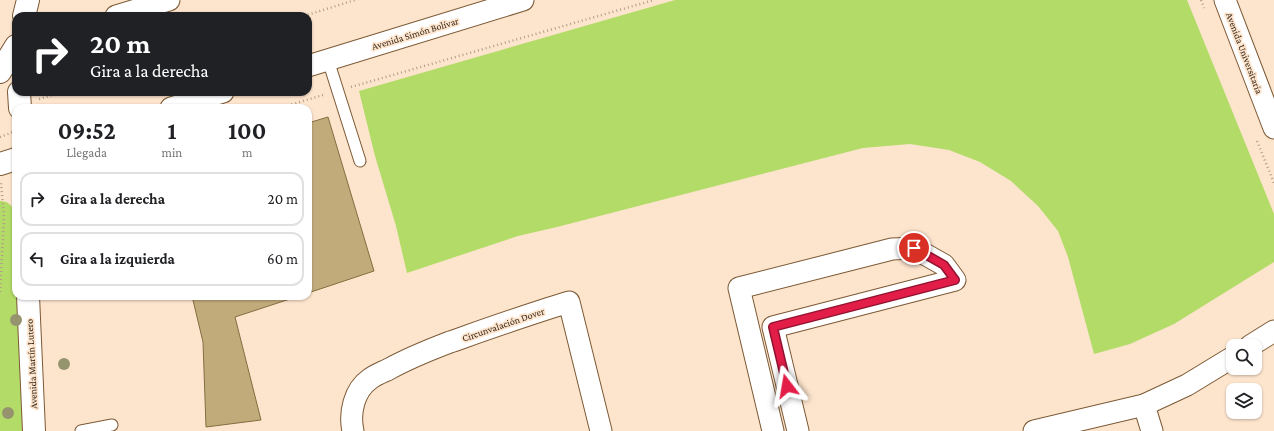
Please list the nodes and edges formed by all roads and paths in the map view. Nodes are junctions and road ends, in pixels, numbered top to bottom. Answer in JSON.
{"nodes":[{"id":1,"x":28,"y":0,"type":"edge"},
{"id":2,"x":169,"y":0,"type":"edge"},
{"id":3,"x":355,"y":0,"type":"edge"},
{"id":4,"x":523,"y":0,"type":"edge"},
{"id":5,"x":654,"y":0,"type":"edge"},
{"id":6,"x":1225,"y":0,"type":"edge"},
{"id":7,"x":25,"y":12,"type":"edge"},
{"id":8,"x":129,"y":12,"type":"edge"},
{"id":9,"x":312,"y":13,"type":"edge"},
{"id":10,"x":12,"y":52,"type":"edge"},
{"id":11,"x":328,"y":60,"type":"junction"},
{"id":12,"x":312,"y":65,"type":"edge"},
{"id":13,"x":0,"y":72,"type":"edge"},
{"id":14,"x":338,"y":91,"type":"junction"},
{"id":15,"x":44,"y":96,"type":"edge"},
{"id":16,"x":210,"y":96,"type":"edge"},
{"id":17,"x":25,"y":100,"type":"edge"},
{"id":18,"x":184,"y":104,"type":"edge"},
{"id":19,"x":294,"y":104,"type":"edge"},
{"id":20,"x":1274,"y":128,"type":"edge"},
{"id":21,"x":12,"y":132,"type":"edge"},
{"id":22,"x":0,"y":137,"type":"edge"},
{"id":23,"x":12,"y":160,"type":"edge"},
{"id":24,"x":360,"y":161,"type":"dead end"},
{"id":25,"x":0,"y":164,"type":"edge"},
{"id":26,"x":0,"y":181,"type":"edge"},
{"id":27,"x":0,"y":292,"type":"edge"},
{"id":28,"x":28,"y":300,"type":"edge"},
{"id":29,"x":773,"y":327,"type":"junction"},
{"id":30,"x":1274,"y":331,"type":"edge"},
{"id":31,"x":749,"y":332,"type":"junction"},
{"id":32,"x":1261,"y":339,"type":"edge"},
{"id":33,"x":1226,"y":361,"type":"edge"},
{"id":34,"x":1144,"y":405,"type":"junction"},
{"id":35,"x":112,"y":425,"type":"dead end"},
{"id":36,"x":34,"y":431,"type":"edge"},
{"id":37,"x":81,"y":431,"type":"edge"},
{"id":38,"x":352,"y":431,"type":"edge"},
{"id":39,"x":601,"y":431,"type":"edge"},
{"id":40,"x":773,"y":431,"type":"edge"},
{"id":41,"x":798,"y":431,"type":"edge"},
{"id":42,"x":1034,"y":431,"type":"edge"},
{"id":43,"x":1152,"y":431,"type":"edge"}],
"edges":[{"from":1,"to":7,"type":"main road"},
{"from":2,"to":8,"type":"street"},
{"from":3,"to":9,"type":"path"},
{"from":4,"to":11,"type":"street","name":"Avenida Simón Bolívar"},
{"from":5,"to":14,"type":"path"},
{"from":6,"to":20,"type":"street","name":"Avenida Universitaria"},
{"from":10,"to":13,"type":"main road"},
{"from":11,"to":12,"type":"street","name":"Avenida Simón Bolívar"},
{"from":11,"to":14,"type":"lane"},
{"from":14,"to":19,"type":"path"},
{"from":14,"to":24,"type":"lane"},
{"from":15,"to":17,"type":"path"},
{"from":16,"to":18,"type":"street"},
{"from":21,"to":22,"type":"path"},
{"from":23,"to":25,"type":"main road"},
{"from":26,"to":27,"type":"path"},
{"from":28,"to":36,"type":"main road","name":"Avenida Martín Lutero"},
{"from":29,"to":31,"type":"street"},
{"from":29,"to":31,"type":"street"},
{"from":29,"to":41,"type":"street"},
{"from":30,"to":32,"type":"street"},
{"from":31,"to":40,"type":"street"},
{"from":33,"to":34,"type":"street"},
{"from":34,"to":42,"type":"street"},
{"from":34,"to":43,"type":"street"},
{"from":35,"to":37,"type":"lane"},
{"from":38,"to":39,"type":"street","name":"Circunvalación Dover"}]}
